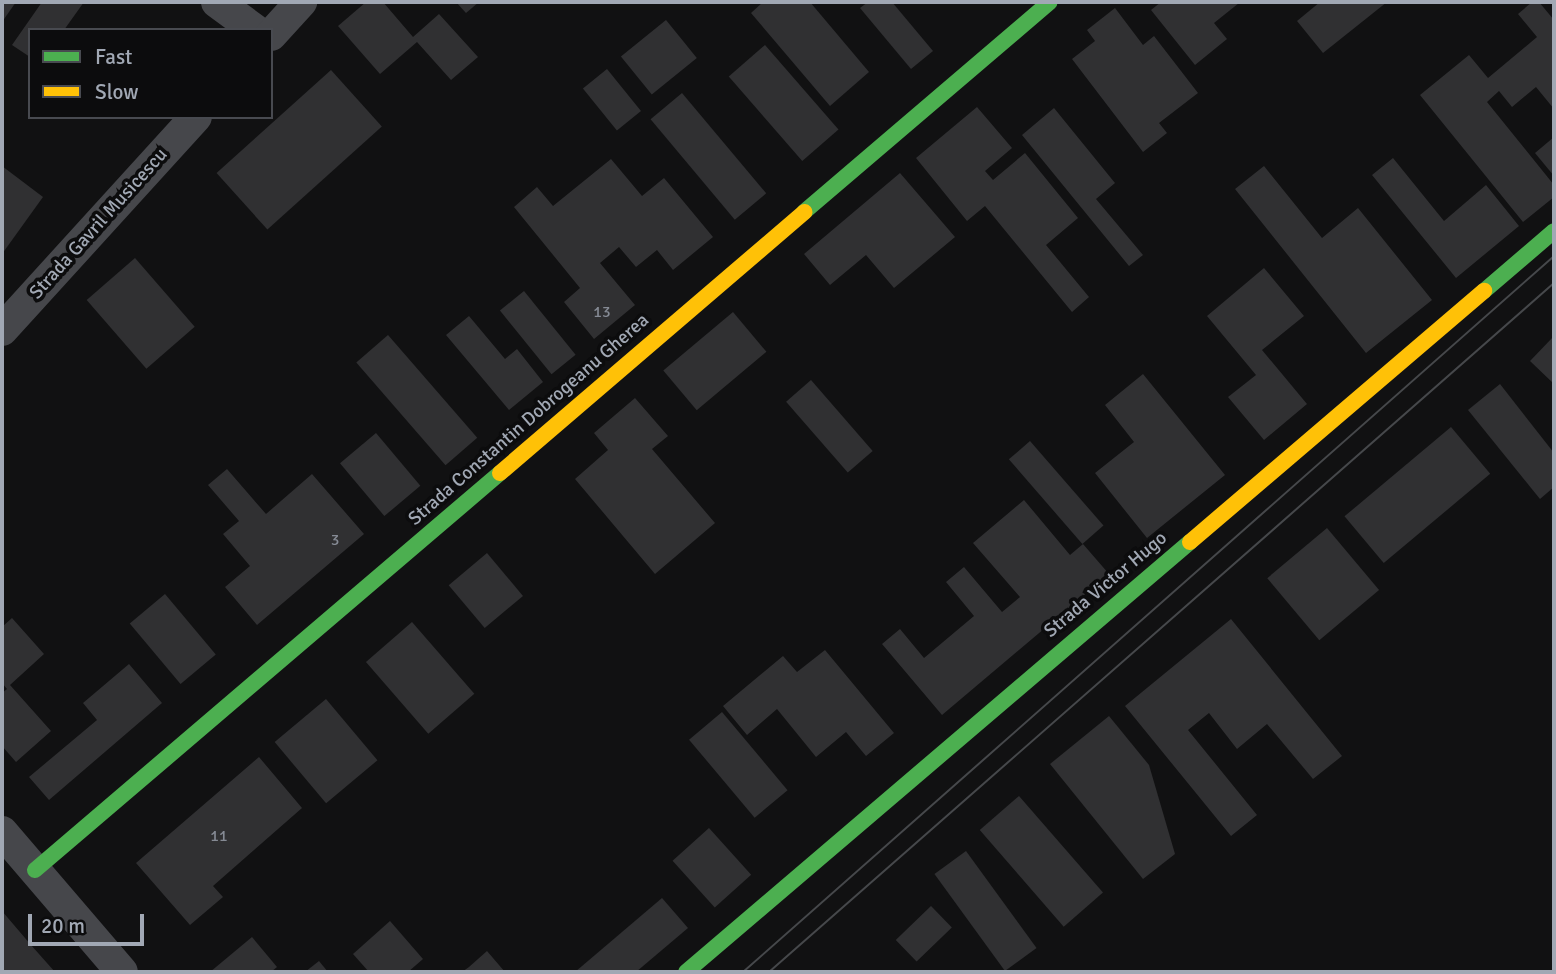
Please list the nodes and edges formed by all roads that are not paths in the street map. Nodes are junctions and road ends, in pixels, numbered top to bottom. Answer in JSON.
{"nodes":[{"id":1,"x":216,"y":2,"type":"edge"},
{"id":2,"x":300,"y":2,"type":"edge"},
{"id":3,"x":1049,"y":2,"type":"edge"},
{"id":4,"x":252,"y":28,"type":"edge"},
{"id":5,"x":273,"y":32,"type":"edge"},
{"id":6,"x":194,"y":119,"type":"edge"},
{"id":7,"x":1554,"y":231,"type":"edge"},
{"id":8,"x":8,"y":313,"type":"edge"},
{"id":9,"x":2,"y":832,"type":"edge"},
{"id":10,"x":35,"y":870,"type":"junction"},
{"id":11,"x":122,"y":972,"type":"edge"},
{"id":12,"x":686,"y":972,"type":"edge"}],
"edges":[{"from":1,"to":4,"type":"street"},
{"from":2,"to":5,"type":"street"},
{"from":3,"to":10,"type":"street","name":"Strada Constantin Dobrogeanu Gherea"},
{"from":6,"to":8,"type":"street","name":"Strada Gavril Musicescu"},
{"from":7,"to":12,"type":"street","name":"Strada Victor Hugo"},
{"from":9,"to":10,"type":"street"},
{"from":10,"to":11,"type":"street"}]}
